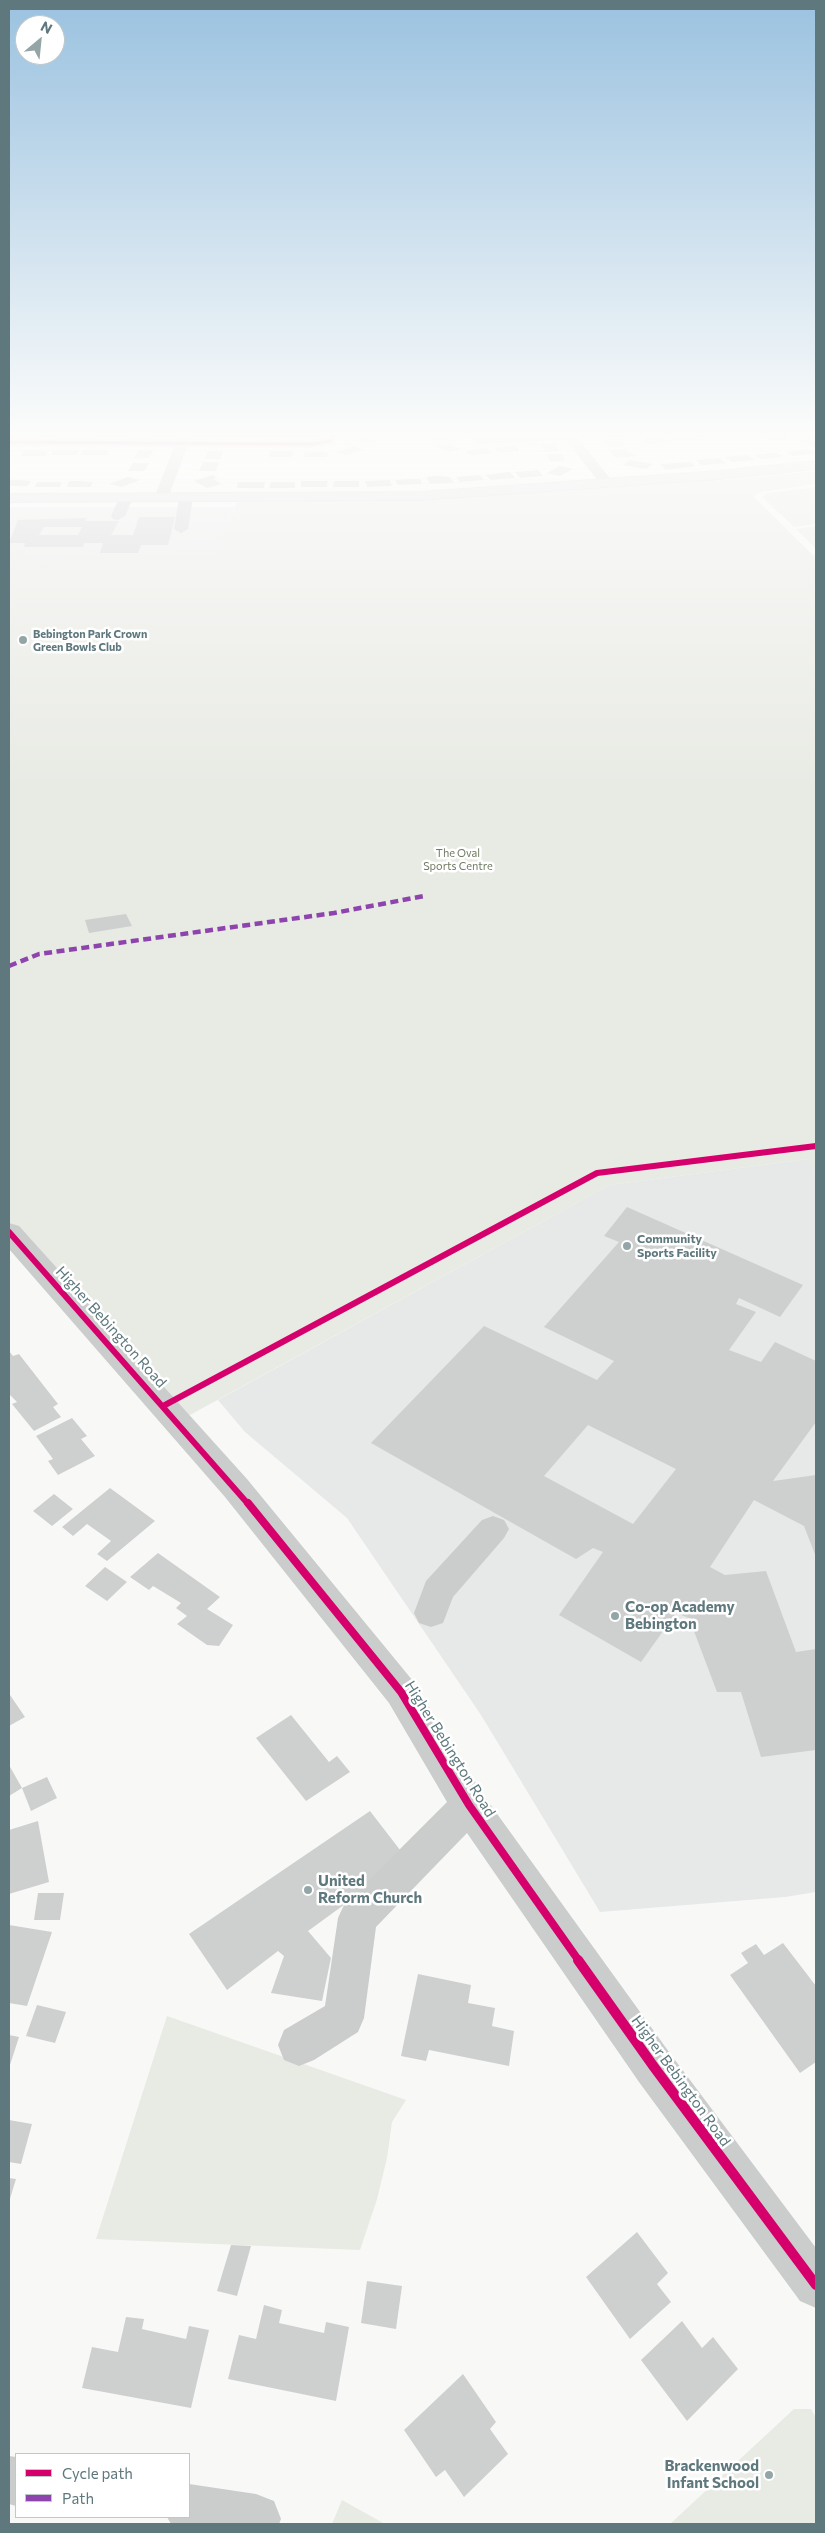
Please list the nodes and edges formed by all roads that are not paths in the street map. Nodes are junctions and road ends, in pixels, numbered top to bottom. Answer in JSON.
{"nodes":[{"id":1,"x":9,"y":1232,"type":"edge"},
{"id":2,"x":493,"y":1528,"type":"dead end"},
{"id":3,"x":432,"y":1613,"type":"dead end"},
{"id":4,"x":469,"y":1805,"type":"junction"},
{"id":5,"x":299,"y":2045,"type":"dead end"},
{"id":6,"x":816,"y":2285,"type":"edge"}],
"edges":[{"from":1,"to":4,"type":"street","name":"Higher Bebington Road"},
{"from":2,"to":3,"type":"street"},
{"from":4,"to":5,"type":"street"},
{"from":4,"to":6,"type":"street","name":"Higher Bebington Road"}]}
